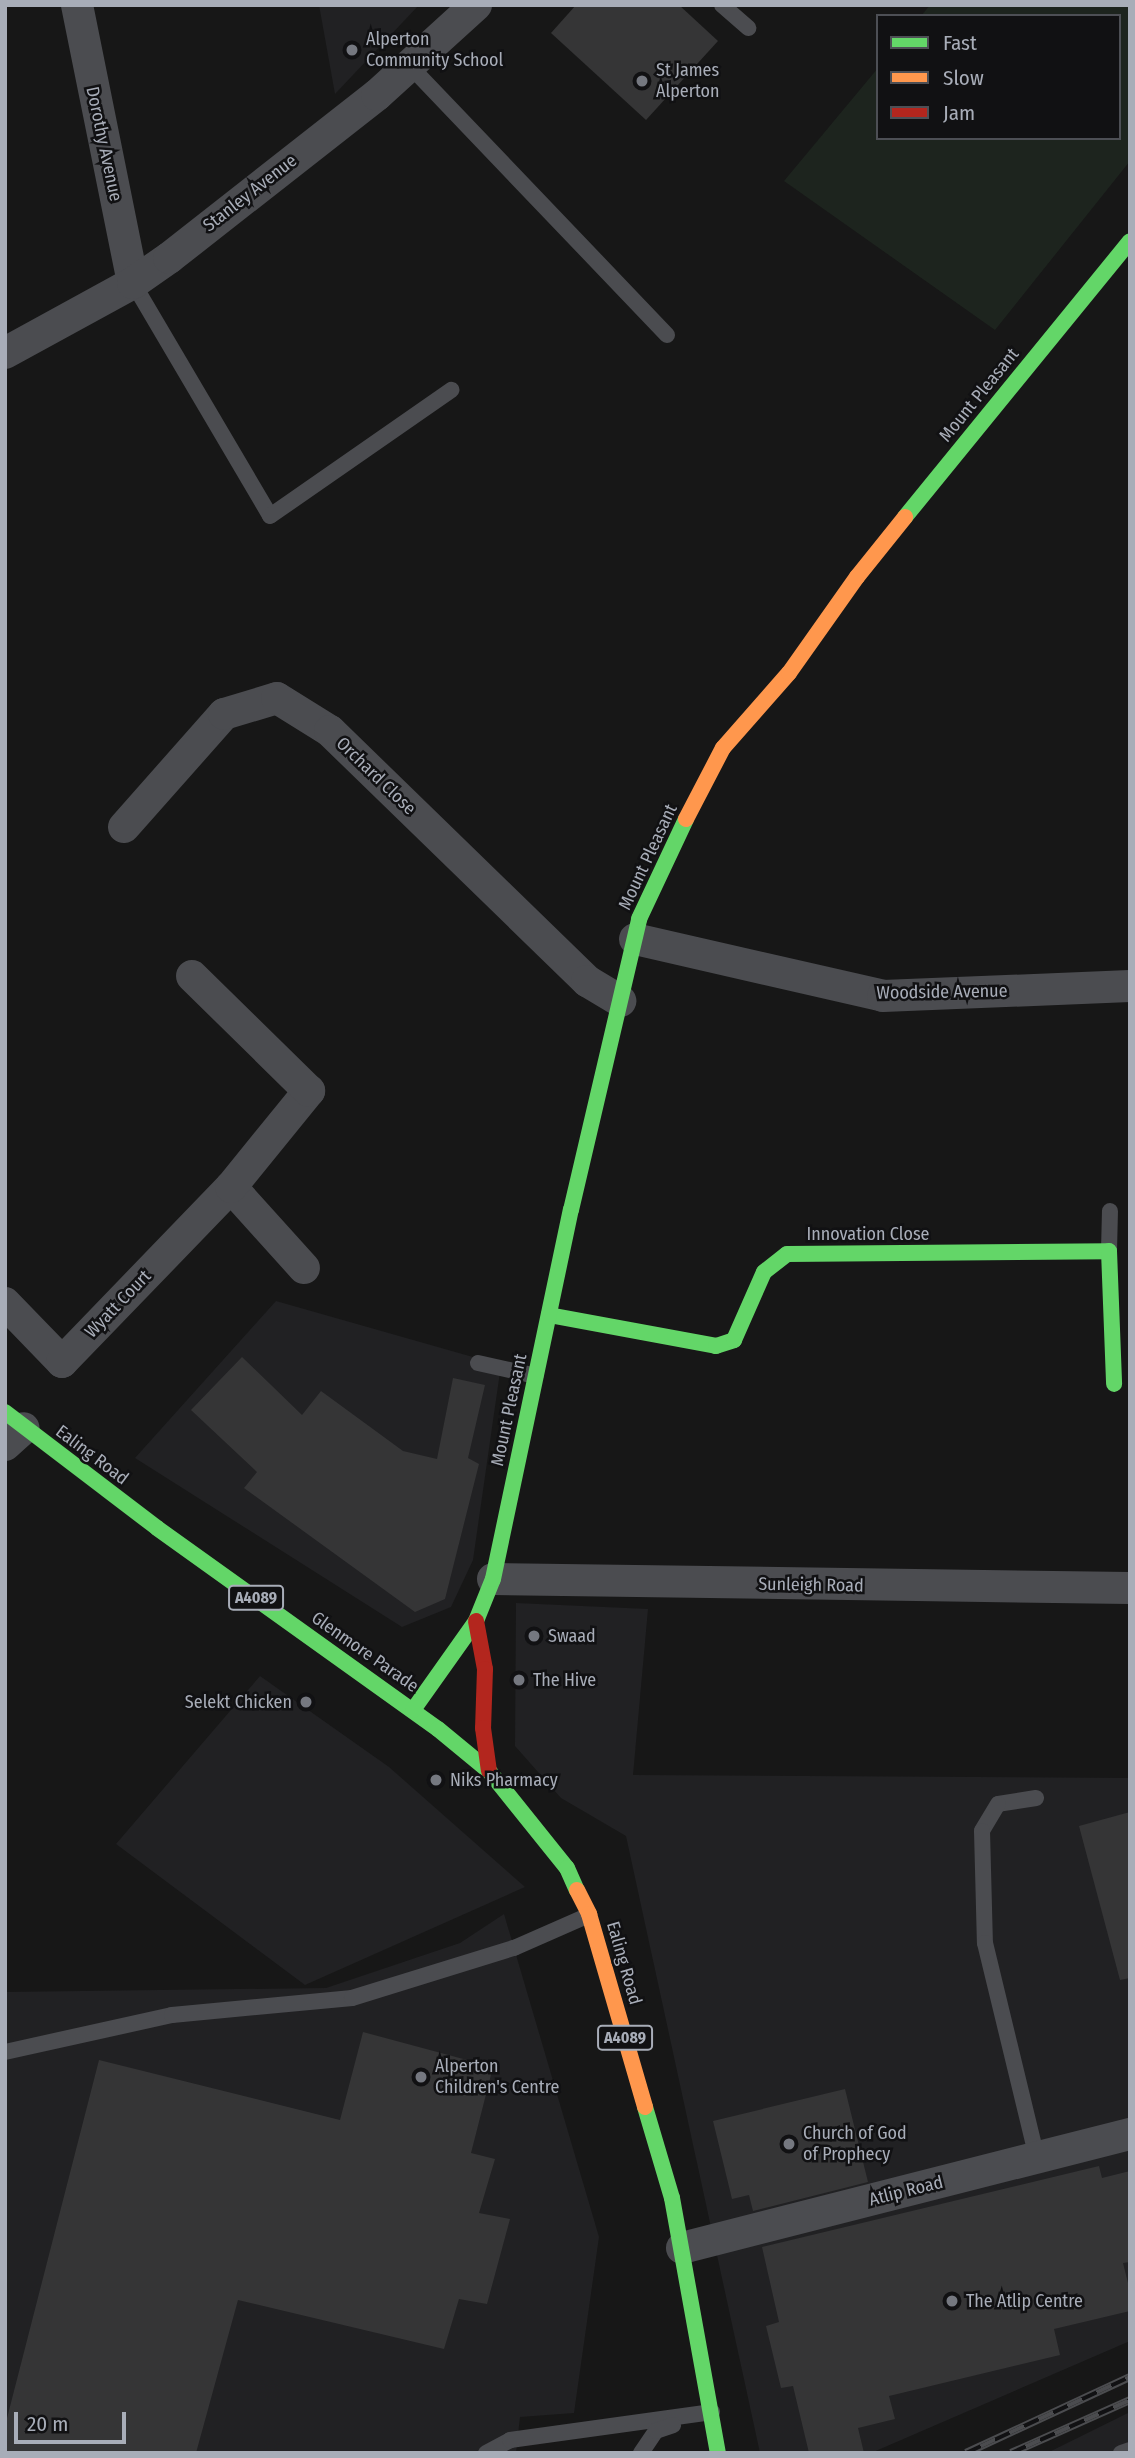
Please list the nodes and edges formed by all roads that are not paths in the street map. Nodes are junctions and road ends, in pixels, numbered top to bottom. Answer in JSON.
{"nodes":[{"id":1,"x":77,"y":5,"type":"edge"},
{"id":2,"x":476,"y":5,"type":"edge"},
{"id":3,"x":722,"y":5,"type":"edge"},
{"id":4,"x":748,"y":28,"type":"dead end"},
{"id":5,"x":410,"y":66,"type":"junction"},
{"id":6,"x":1130,"y":241,"type":"edge"},
{"id":7,"x":133,"y":283,"type":"junction"},
{"id":8,"x":667,"y":335,"type":"dead end"},
{"id":9,"x":5,"y":353,"type":"edge"},
{"id":10,"x":451,"y":390,"type":"dead end"},
{"id":11,"x":124,"y":827,"type":"dead end"},
{"id":12,"x":635,"y":939,"type":"junction"},
{"id":13,"x":192,"y":976,"type":"dead end"},
{"id":14,"x":1130,"y":986,"type":"edge"},
{"id":15,"x":620,"y":1001,"type":"junction"},
{"id":16,"x":231,"y":1186,"type":"junction"},
{"id":17,"x":1110,"y":1211,"type":"dead end"},
{"id":18,"x":1109,"y":1251,"type":"junction"},
{"id":19,"x":304,"y":1268,"type":"dead end"},
{"id":20,"x":5,"y":1303,"type":"edge"},
{"id":21,"x":549,"y":1315,"type":"junction"},
{"id":22,"x":478,"y":1363,"type":"dead end"},
{"id":23,"x":536,"y":1376,"type":"junction"},
{"id":24,"x":1114,"y":1384,"type":"dead end"},
{"id":25,"x":11,"y":1428,"type":"edge"},
{"id":26,"x":158,"y":1528,"type":"joint"},
{"id":27,"x":493,"y":1579,"type":"junction"},
{"id":28,"x":1130,"y":1588,"type":"edge"},
{"id":29,"x":477,"y":1621,"type":"junction"},
{"id":30,"x":413,"y":1710,"type":"junction"},
{"id":31,"x":489,"y":1771,"type":"junction"},
{"id":32,"x":1036,"y":1798,"type":"dead end"},
{"id":33,"x":589,"y":1914,"type":"junction"},
{"id":34,"x":5,"y":2052,"type":"edge"},
{"id":35,"x":1130,"y":2134,"type":"edge"},
{"id":36,"x":1037,"y":2158,"type":"junction"},
{"id":37,"x":682,"y":2248,"type":"junction"},
{"id":38,"x":712,"y":2412,"type":"junction"},
{"id":39,"x":1130,"y":2450,"type":"edge"},
{"id":40,"x":486,"y":2453,"type":"edge"},
{"id":41,"x":641,"y":2453,"type":"edge"},
{"id":42,"x":718,"y":2453,"type":"edge"},
{"id":43,"x":1121,"y":2453,"type":"edge"}],
"edges":[{"from":1,"to":7,"type":"street","name":"Dorothy Avenue"},
{"from":2,"to":5,"type":"street","name":"Stanley Avenue"},
{"from":3,"to":4,"type":"lane"},
{"from":5,"to":7,"type":"street","name":"Stanley Avenue"},
{"from":5,"to":8,"type":"lane"},
{"from":6,"to":12,"type":"street","name":"Mount Pleasant"},
{"from":7,"to":9,"type":"street","name":"Stanley Avenue"},
{"from":7,"to":10,"type":"lane"},
{"from":11,"to":15,"type":"street","name":"Orchard Close"},
{"from":12,"to":14,"type":"street","name":"Woodside Avenue"},
{"from":12,"to":15,"type":"street","name":"Mount Pleasant"},
{"from":13,"to":16,"type":"street","name":"Wyatt Court"},
{"from":15,"to":21,"type":"street","name":"Mount Pleasant"},
{"from":16,"to":19,"type":"street"},
{"from":16,"to":20,"type":"street","name":"Wyatt Court"},
{"from":17,"to":18,"type":"lane"},
{"from":18,"to":21,"type":"street","name":"Innovation Close"},
{"from":18,"to":24,"type":"street"},
{"from":21,"to":23,"type":"street","name":"Mount Pleasant"},
{"from":22,"to":23,"type":"lane"},
{"from":23,"to":27,"type":"street","name":"Mount Pleasant"},
{"from":25,"to":26,"type":"street","name":"Ealing Road","number":"A4089"},
{"from":26,"to":30,"type":"street","name":"Glenmore Parade","number":"A4089"},
{"from":27,"to":28,"type":"street","name":"Sunleigh Road"},
{"from":27,"to":29,"type":"street","name":"Mount Pleasant"},
{"from":29,"to":30,"type":"street","name":"Mount Pleasant"},
{"from":29,"to":31,"type":"street"},
{"from":30,"to":31,"type":"street","name":"Ealing Road","number":"A4089"},
{"from":31,"to":33,"type":"street","name":"Ealing Road","number":"A4089"},
{"from":32,"to":36,"type":"lane"},
{"from":33,"to":34,"type":"lane"},
{"from":33,"to":37,"type":"street","name":"Ealing Road","number":"A4089"},
{"from":35,"to":36,"type":"street","name":"Atlip Road"},
{"from":36,"to":37,"type":"street","name":"Atlip Road"},
{"from":37,"to":38,"type":"street","name":"Ealing Road","number":"A4089"},
{"from":38,"to":40,"type":"lane"},
{"from":38,"to":41,"type":"lane"},
{"from":38,"to":42,"type":"street","name":"Ealing Road","number":"A4089"},
{"from":39,"to":43,"type":"lane"}]}
